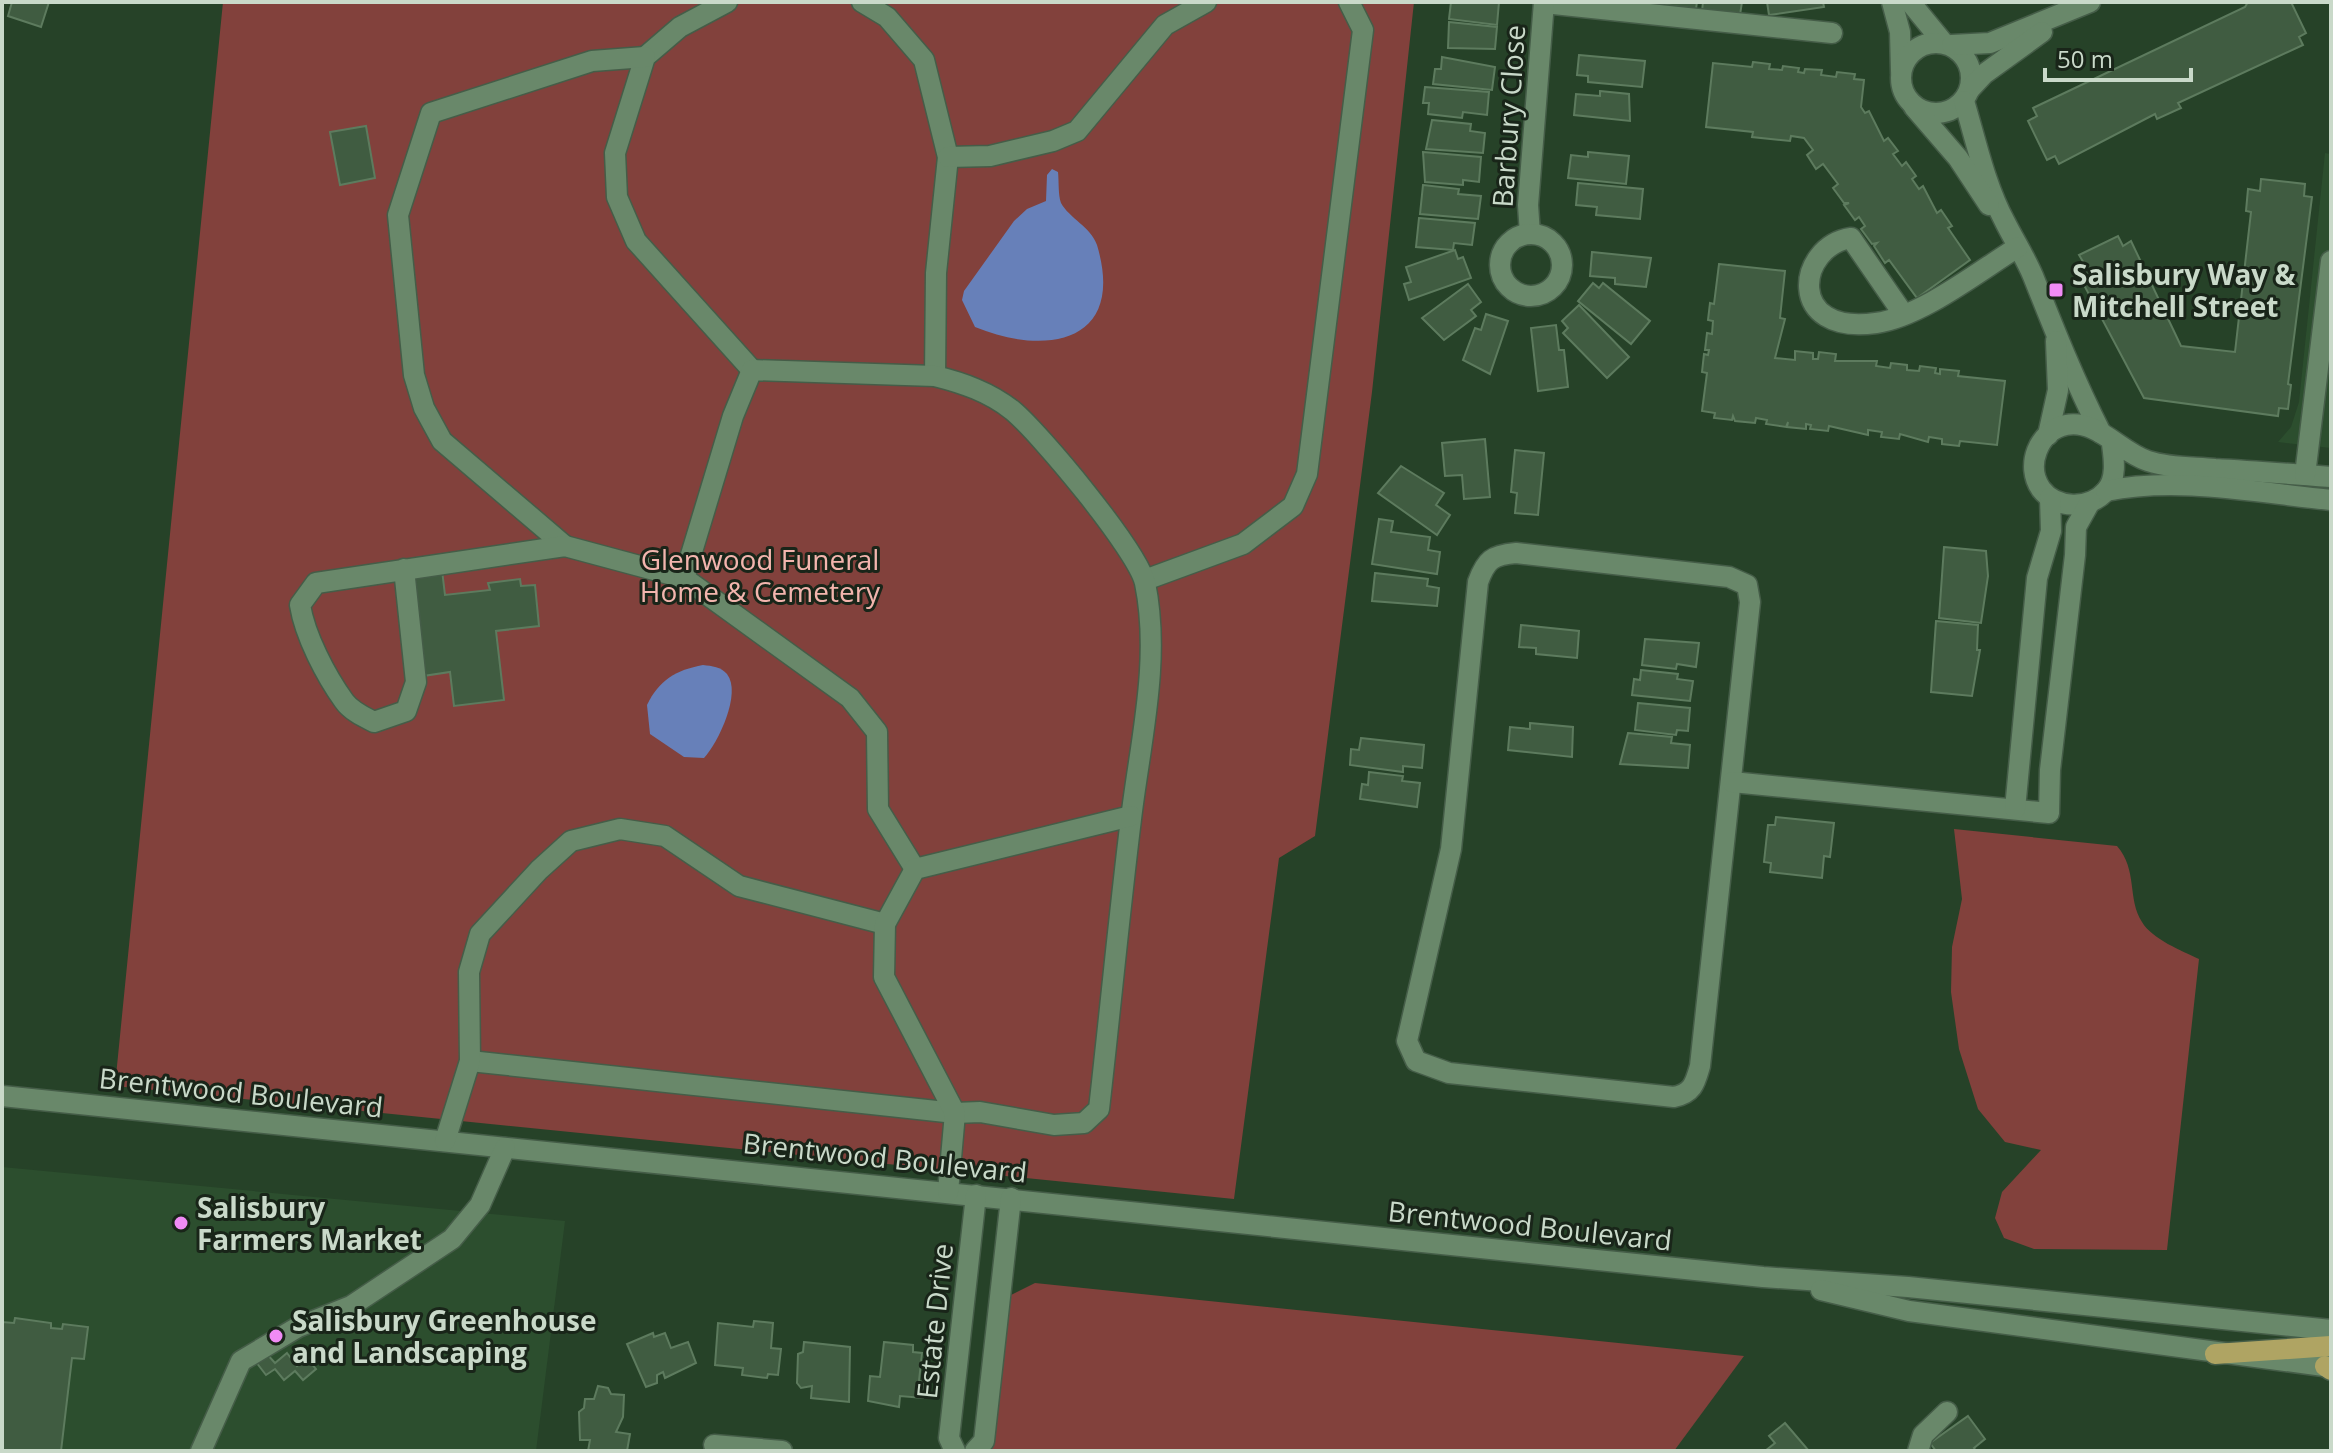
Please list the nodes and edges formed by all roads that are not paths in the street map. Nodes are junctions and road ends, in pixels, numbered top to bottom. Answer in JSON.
{"nodes":[{"id":1,"x":727,"y":2,"type":"edge"},
{"id":2,"x":862,"y":2,"type":"edge"},
{"id":3,"x":1206,"y":2,"type":"edge"},
{"id":4,"x":1349,"y":2,"type":"edge"},
{"id":5,"x":1892,"y":2,"type":"edge"},
{"id":6,"x":1910,"y":2,"type":"edge"},
{"id":7,"x":2090,"y":2,"type":"edge"},
{"id":8,"x":1544,"y":3,"type":"edge"},
{"id":9,"x":2068,"y":13,"type":"junction"},
{"id":10,"x":1832,"y":33,"type":"dead end"},
{"id":11,"x":1947,"y":43,"type":"junction"},
{"id":12,"x":645,"y":57,"type":"junction"},
{"id":13,"x":1901,"y":71,"type":"junction"},
{"id":14,"x":1967,"y":95,"type":"junction"},
{"id":15,"x":1912,"y":104,"type":"junction"},
{"id":16,"x":948,"y":157,"type":"junction"},
{"id":17,"x":2004,"y":221,"type":"junction"},
{"id":18,"x":1530,"y":234,"type":"dead end"},
{"id":19,"x":2018,"y":247,"type":"junction"},
{"id":20,"x":2331,"y":261,"type":"edge"},
{"id":21,"x":2329,"y":303,"type":"edge"},
{"id":22,"x":1904,"y":315,"type":"junction"},
{"id":23,"x":2056,"y":337,"type":"junction"},
{"id":24,"x":2326,"y":358,"type":"edge"},
{"id":25,"x":752,"y":370,"type":"junction"},
{"id":26,"x":935,"y":376,"type":"junction"},
{"id":27,"x":2048,"y":435,"type":"junction"},
{"id":28,"x":2107,"y":438,"type":"junction"},
{"id":29,"x":2305,"y":475,"type":"junction"},
{"id":30,"x":2331,"y":477,"type":"edge"},
{"id":31,"x":2098,"y":497,"type":"junction"},
{"id":32,"x":2050,"y":498,"type":"junction"},
{"id":33,"x":2331,"y":500,"type":"edge"},
{"id":34,"x":565,"y":546,"type":"junction"},
{"id":35,"x":404,"y":569,"type":"junction"},
{"id":36,"x":684,"y":578,"type":"junction"},
{"id":37,"x":1145,"y":580,"type":"junction"},
{"id":38,"x":1732,"y":782,"type":"junction"},
{"id":39,"x":2015,"y":809,"type":"junction"},
{"id":40,"x":1131,"y":816,"type":"junction"},
{"id":41,"x":915,"y":869,"type":"junction"},
{"id":42,"x":885,"y":924,"type":"junction"},
{"id":43,"x":470,"y":1061,"type":"junction"},
{"id":44,"x":2,"y":1096,"type":"edge"},
{"id":45,"x":955,"y":1113,"type":"junction"},
{"id":46,"x":445,"y":1141,"type":"junction"},
{"id":47,"x":505,"y":1148,"type":"junction"},
{"id":48,"x":948,"y":1192,"type":"junction"},
{"id":49,"x":976,"y":1195,"type":"junction"},
{"id":50,"x":1011,"y":1198,"type":"junction"},
{"id":51,"x":1763,"y":1277,"type":"junction"},
{"id":52,"x":2331,"y":1330,"type":"edge"},
{"id":53,"x":2330,"y":1362,"type":"edge"},
{"id":54,"x":1947,"y":1412,"type":"dead end"},
{"id":55,"x":714,"y":1445,"type":"dead end"},
{"id":56,"x":201,"y":1451,"type":"edge"},
{"id":57,"x":782,"y":1451,"type":"edge"},
{"id":58,"x":955,"y":1451,"type":"edge"},
{"id":59,"x":975,"y":1451,"type":"edge"},
{"id":60,"x":1918,"y":1451,"type":"edge"}],
"edges":[{"from":1,"to":12,"type":"street"},
{"from":2,"to":16,"type":"street"},
{"from":3,"to":16,"type":"street"},
{"from":4,"to":37,"type":"street"},
{"from":5,"to":13,"type":"street"},
{"from":6,"to":11,"type":"street"},
{"from":7,"to":9,"type":"street"},
{"from":8,"to":10,"type":"street"},
{"from":8,"to":18,"type":"street","name":"Barbury Close"},
{"from":9,"to":11,"type":"street"},
{"from":9,"to":14,"type":"street"},
{"from":11,"to":13,"type":"street"},
{"from":11,"to":14,"type":"street"},
{"from":12,"to":25,"type":"street"},
{"from":12,"to":34,"type":"street"},
{"from":13,"to":15,"type":"street"},
{"from":14,"to":15,"type":"street"},
{"from":14,"to":17,"type":"street"},
{"from":15,"to":17,"type":"street"},
{"from":16,"to":26,"type":"street"},
{"from":17,"to":19,"type":"street"},
{"from":19,"to":22,"type":"street"},
{"from":19,"to":23,"type":"street"},
{"from":20,"to":21,"type":"street"},
{"from":21,"to":24,"type":"street"},
{"from":22,"to":22,"type":"street"},
{"from":23,"to":27,"type":"street"},
{"from":23,"to":28,"type":"street"},
{"from":24,"to":29,"type":"street"},
{"from":25,"to":26,"type":"street"},
{"from":25,"to":36,"type":"street"},
{"from":26,"to":37,"type":"street"},
{"from":27,"to":28,"type":"street"},
{"from":27,"to":32,"type":"street"},
{"from":28,"to":29,"type":"street"},
{"from":28,"to":31,"type":"street"},
{"from":29,"to":30,"type":"street"},
{"from":31,"to":32,"type":"street"},
{"from":31,"to":33,"type":"street"},
{"from":31,"to":39,"type":"street"},
{"from":32,"to":39,"type":"street"},
{"from":34,"to":35,"type":"street"},
{"from":34,"to":36,"type":"street"},
{"from":35,"to":35,"type":"street"},
{"from":36,"to":41,"type":"street"},
{"from":37,"to":40,"type":"street"},
{"from":38,"to":38,"type":"street"},
{"from":38,"to":39,"type":"street"},
{"from":40,"to":41,"type":"street"},
{"from":40,"to":45,"type":"street"},
{"from":41,"to":42,"type":"street"},
{"from":42,"to":43,"type":"street"},
{"from":42,"to":45,"type":"street"},
{"from":43,"to":45,"type":"street"},
{"from":43,"to":46,"type":"street"},
{"from":44,"to":46,"type":"street","name":"Brentwood Boulevard"},
{"from":45,"to":48,"type":"street"},
{"from":46,"to":47,"type":"street","name":"Brentwood Boulevard"},
{"from":47,"to":48,"type":"street","name":"Brentwood Boulevard"},
{"from":47,"to":56,"type":"street"},
{"from":48,"to":49,"type":"street","name":"Brentwood Boulevard"},
{"from":49,"to":50,"type":"street","name":"Brentwood Boulevard"},
{"from":49,"to":58,"type":"street","name":"Estate Drive"},
{"from":50,"to":51,"type":"street","name":"Brentwood Boulevard"},
{"from":50,"to":59,"type":"street"},
{"from":51,"to":52,"type":"street","name":"Brentwood Boulevard"},
{"from":51,"to":53,"type":"street","name":"Brentwood Boulevard"},
{"from":54,"to":60,"type":"street"},
{"from":55,"to":57,"type":"street"}]}
